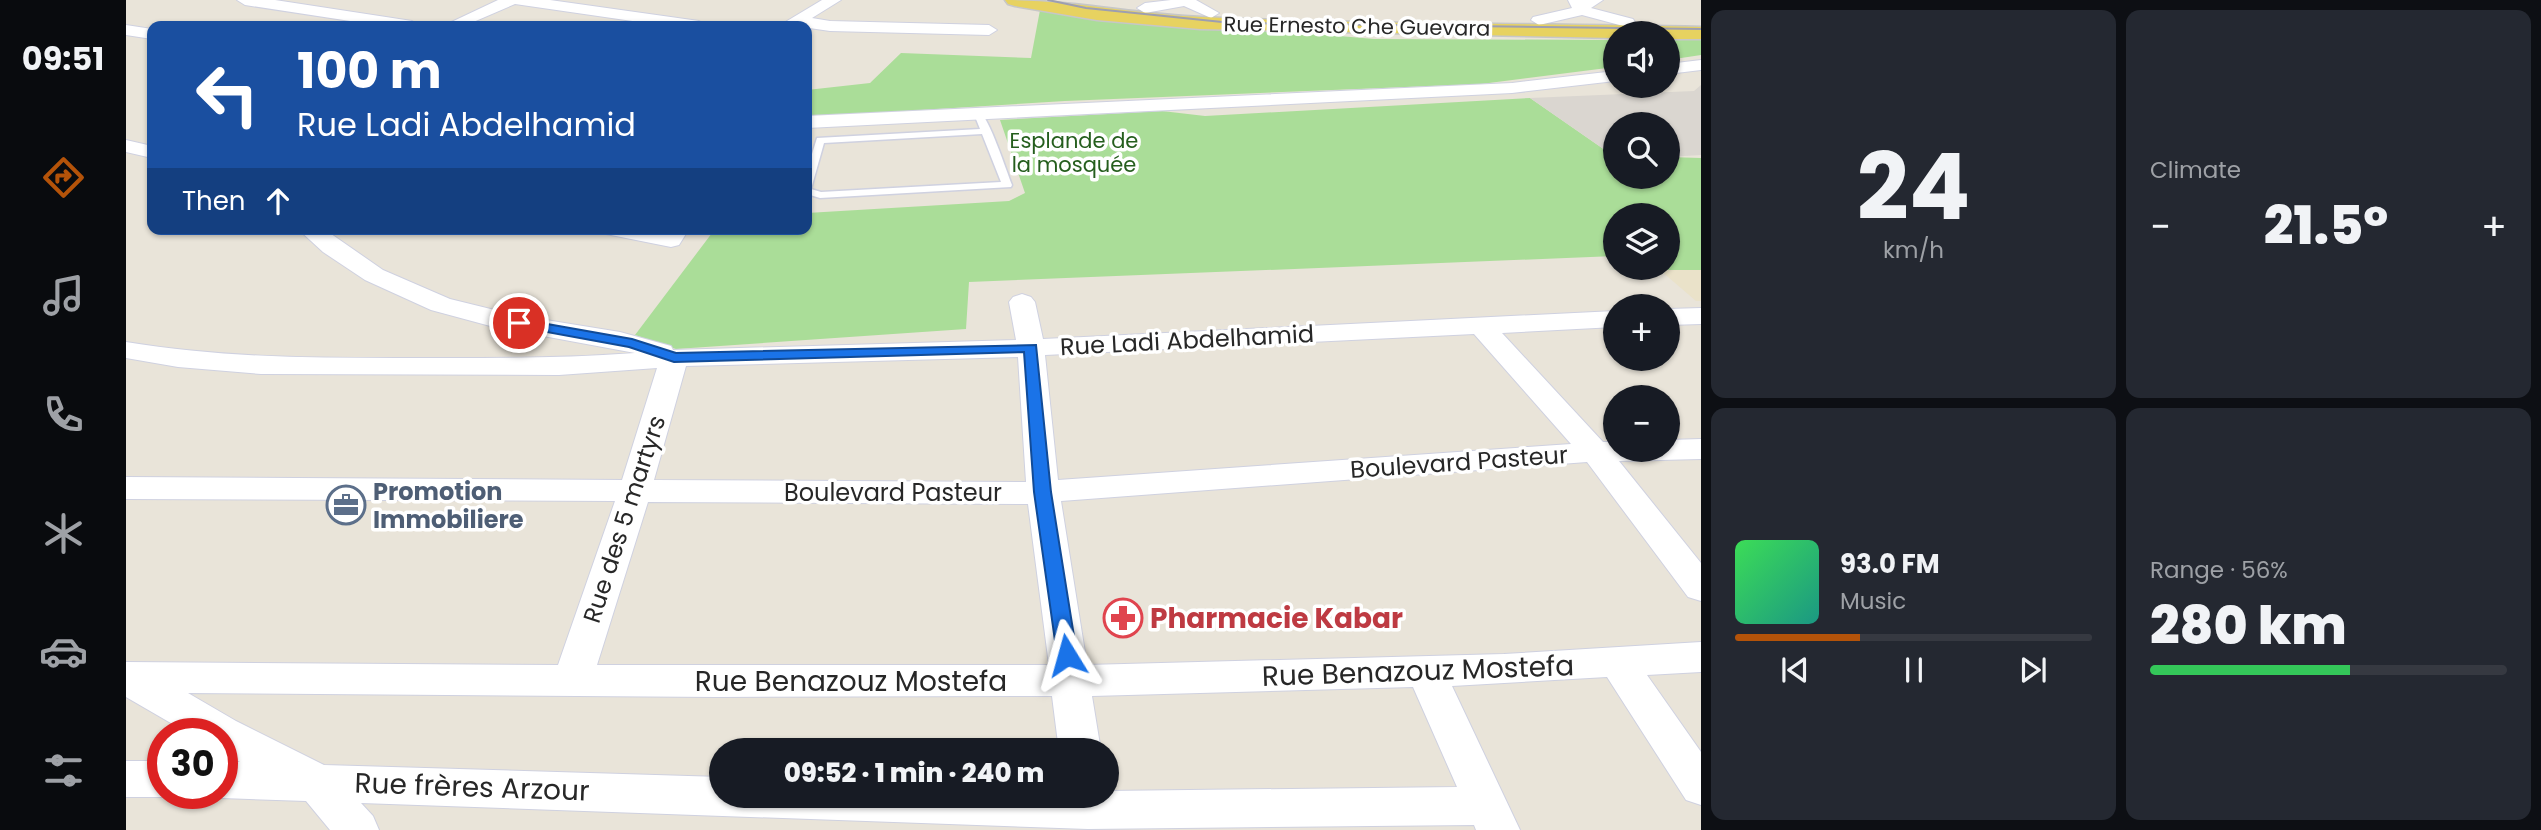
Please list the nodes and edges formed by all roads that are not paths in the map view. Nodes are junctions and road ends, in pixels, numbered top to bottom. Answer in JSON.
{"nodes":[{"id":1,"x":246,"y":0,"type":"edge"},
{"id":2,"x":342,"y":0,"type":"edge"},
{"id":3,"x":511,"y":0,"type":"edge"},
{"id":4,"x":518,"y":0,"type":"edge"},
{"id":5,"x":1015,"y":0,"type":"edge"},
{"id":6,"x":1090,"y":0,"type":"edge"},
{"id":7,"x":1184,"y":0,"type":"edge"},
{"id":8,"x":1595,"y":0,"type":"edge"},
{"id":9,"x":799,"y":2,"type":"dead end"},
{"id":10,"x":829,"y":3,"type":"edge"},
{"id":11,"x":1578,"y":5,"type":"edge"},
{"id":12,"x":663,"y":6,"type":"dead end"},
{"id":13,"x":1145,"y":8,"type":"junction"},
{"id":14,"x":312,"y":11,"type":"junction"},
{"id":15,"x":1212,"y":13,"type":"junction"},
{"id":16,"x":640,"y":18,"type":"junction"},
{"id":17,"x":1539,"y":20,"type":"junction"},
{"id":18,"x":284,"y":21,"type":"edge"},
{"id":19,"x":379,"y":21,"type":"edge"},
{"id":20,"x":463,"y":21,"type":"edge"},
{"id":21,"x":634,"y":21,"type":"edge"},
{"id":22,"x":662,"y":21,"type":"edge"},
{"id":23,"x":796,"y":21,"type":"edge"},
{"id":24,"x":1603,"y":21,"type":"edge"},
{"id":25,"x":1624,"y":21,"type":"edge"},
{"id":26,"x":1680,"y":23,"type":"edge"},
{"id":27,"x":1701,"y":23,"type":"edge"},
{"id":28,"x":812,"y":25,"type":"edge"},
{"id":29,"x":126,"y":30,"type":"edge"},
{"id":30,"x":989,"y":30,"type":"dead end"},
{"id":31,"x":147,"y":33,"type":"edge"},
{"id":32,"x":1701,"y":33,"type":"edge"},
{"id":33,"x":1701,"y":68,"type":"edge"},
{"id":34,"x":1680,"y":70,"type":"edge"},
{"id":35,"x":1603,"y":77,"type":"edge"},
{"id":36,"x":812,"y":122,"type":"edge"},
{"id":37,"x":982,"y":122,"type":"junction"},
{"id":38,"x":126,"y":146,"type":"edge"},
{"id":39,"x":147,"y":151,"type":"edge"},
{"id":40,"x":812,"y":170,"type":"edge"},
{"id":41,"x":812,"y":191,"type":"edge"},
{"id":42,"x":645,"y":235,"type":"edge"},
{"id":43,"x":674,"y":235,"type":"edge"},
{"id":44,"x":331,"y":239,"type":"edge"},
{"id":45,"x":1022,"y":302,"type":"dead end"},
{"id":46,"x":1701,"y":316,"type":"edge"},
{"id":47,"x":1680,"y":317,"type":"edge"},
{"id":48,"x":1603,"y":320,"type":"edge"},
{"id":49,"x":1480,"y":325,"type":"junction"},
{"id":50,"x":1031,"y":348,"type":"junction"},
{"id":51,"x":126,"y":350,"type":"edge"},
{"id":52,"x":674,"y":358,"type":"junction"},
{"id":53,"x":1701,"y":449,"type":"edge"},
{"id":54,"x":1595,"y":452,"type":"junction"},
{"id":55,"x":635,"y":490,"type":"junction"},
{"id":56,"x":131,"y":492,"type":"edge"},
{"id":57,"x":1043,"y":492,"type":"junction"},
{"id":58,"x":1701,"y":588,"type":"edge"},
{"id":59,"x":1701,"y":657,"type":"edge"},
{"id":60,"x":1618,"y":663,"type":"junction"},
{"id":61,"x":1426,"y":672,"type":"junction"},
{"id":62,"x":126,"y":679,"type":"edge"},
{"id":63,"x":573,"y":679,"type":"junction"},
{"id":64,"x":1071,"y":682,"type":"junction"},
{"id":65,"x":197,"y":718,"type":"edge"},
{"id":66,"x":1078,"y":738,"type":"edge"},
{"id":67,"x":238,"y":741,"type":"edge"},
{"id":68,"x":126,"y":779,"type":"edge"},
{"id":69,"x":147,"y":779,"type":"edge"},
{"id":70,"x":238,"y":780,"type":"edge"},
{"id":71,"x":315,"y":781,"type":"junction"},
{"id":72,"x":1701,"y":787,"type":"edge"},
{"id":73,"x":709,"y":796,"type":"edge"},
{"id":74,"x":996,"y":808,"type":"edge"},
{"id":75,"x":1088,"y":812,"type":"edge"},
{"id":76,"x":1492,"y":818,"type":"edge"},
{"id":77,"x":357,"y":830,"type":"edge"}],
"edges":[{"from":1,"to":14,"type":"street"},
{"from":2,"to":14,"type":"street"},
{"from":3,"to":20,"type":"street"},
{"from":4,"to":16,"type":"street"},
{"from":5,"to":32,"type":"main road","name":"Rue Ernesto Che Guevara"},
{"from":6,"to":13,"type":"main road","name":"Rue Ernesto Che Guevara"},
{"from":7,"to":13,"type":"street"},
{"from":7,"to":15,"type":"street"},
{"from":8,"to":11,"type":"street"},
{"from":9,"to":10,"type":"street"},
{"from":10,"to":23,"type":"street"},
{"from":11,"to":17,"type":"street"},
{"from":11,"to":25,"type":"street"},
{"from":12,"to":16,"type":"street"},
{"from":13,"to":15,"type":"main road","name":"Rue Ernesto Che Guevara"},
{"from":14,"to":18,"type":"street"},
{"from":14,"to":19,"type":"street"},
{"from":15,"to":17,"type":"main road","name":"Rue Ernesto Che Guevara"},
{"from":16,"to":21,"type":"street"},
{"from":16,"to":22,"type":"street"},
{"from":17,"to":24,"type":"main road","name":"Rue Ernesto Che Guevara"},
{"from":26,"to":27,"type":"main road","name":"Rue Ernesto Che Guevara"},
{"from":28,"to":30,"type":"street"},
{"from":29,"to":31,"type":"street"},
{"from":33,"to":34,"type":"street"},
{"from":35,"to":37,"type":"street"},
{"from":36,"to":37,"type":"street"},
{"from":37,"to":40,"type":"lane"},
{"from":37,"to":41,"type":"lane"},
{"from":38,"to":39,"type":"street"},
{"from":42,"to":43,"type":"street"},
{"from":44,"to":52,"type":"street"},
{"from":45,"to":50,"type":"street"},
{"from":46,"to":47,"type":"street"},
{"from":48,"to":49,"type":"street","name":"Rue Ladi Abdelhamid"},
{"from":49,"to":50,"type":"street","name":"Rue Ladi Abdelhamid"},
{"from":49,"to":54,"type":"street"},
{"from":50,"to":52,"type":"street","name":"Rue Ladi Abdelhamid"},
{"from":50,"to":57,"type":"street"},
{"from":51,"to":52,"type":"street","name":"Rue Ladi Abdelhamid"},
{"from":52,"to":55,"type":"street","name":"Rue des 5 martyrs"},
{"from":53,"to":54,"type":"street","name":"Boulevard Pasteur"},
{"from":54,"to":57,"type":"street","name":"Boulevard Pasteur"},
{"from":54,"to":58,"type":"street"},
{"from":55,"to":56,"type":"street","name":"Boulevard Pasteur"},
{"from":55,"to":57,"type":"street","name":"Boulevard Pasteur"},
{"from":55,"to":63,"type":"street","name":"Rue des 5 martyrs"},
{"from":57,"to":64,"type":"street"},
{"from":59,"to":60,"type":"street","name":"Rue Benazouz Mostefa"},
{"from":60,"to":61,"type":"street","name":"Rue Benazouz Mostefa"},
{"from":60,"to":72,"type":"street"},
{"from":61,"to":64,"type":"street","name":"Rue Benazouz Mostefa"},
{"from":61,"to":76,"type":"street"},
{"from":62,"to":63,"type":"street","name":"Rue Benazouz Mostefa"},
{"from":62,"to":65,"type":"street"},
{"from":63,"to":64,"type":"street","name":"Rue Benazouz Mostefa"},
{"from":64,"to":66,"type":"street"},
{"from":67,"to":71,"type":"street"},
{"from":68,"to":69,"type":"street"},
{"from":70,"to":71,"type":"street","name":"Rue frères Arzour"},
{"from":71,"to":73,"type":"street","name":"Rue frères Arzour"},
{"from":71,"to":77,"type":"street"},
{"from":74,"to":75,"type":"street","name":"Rue frères Arzour"},
{"from":75,"to":76,"type":"street","name":"Rue frères Arzour"}]}
